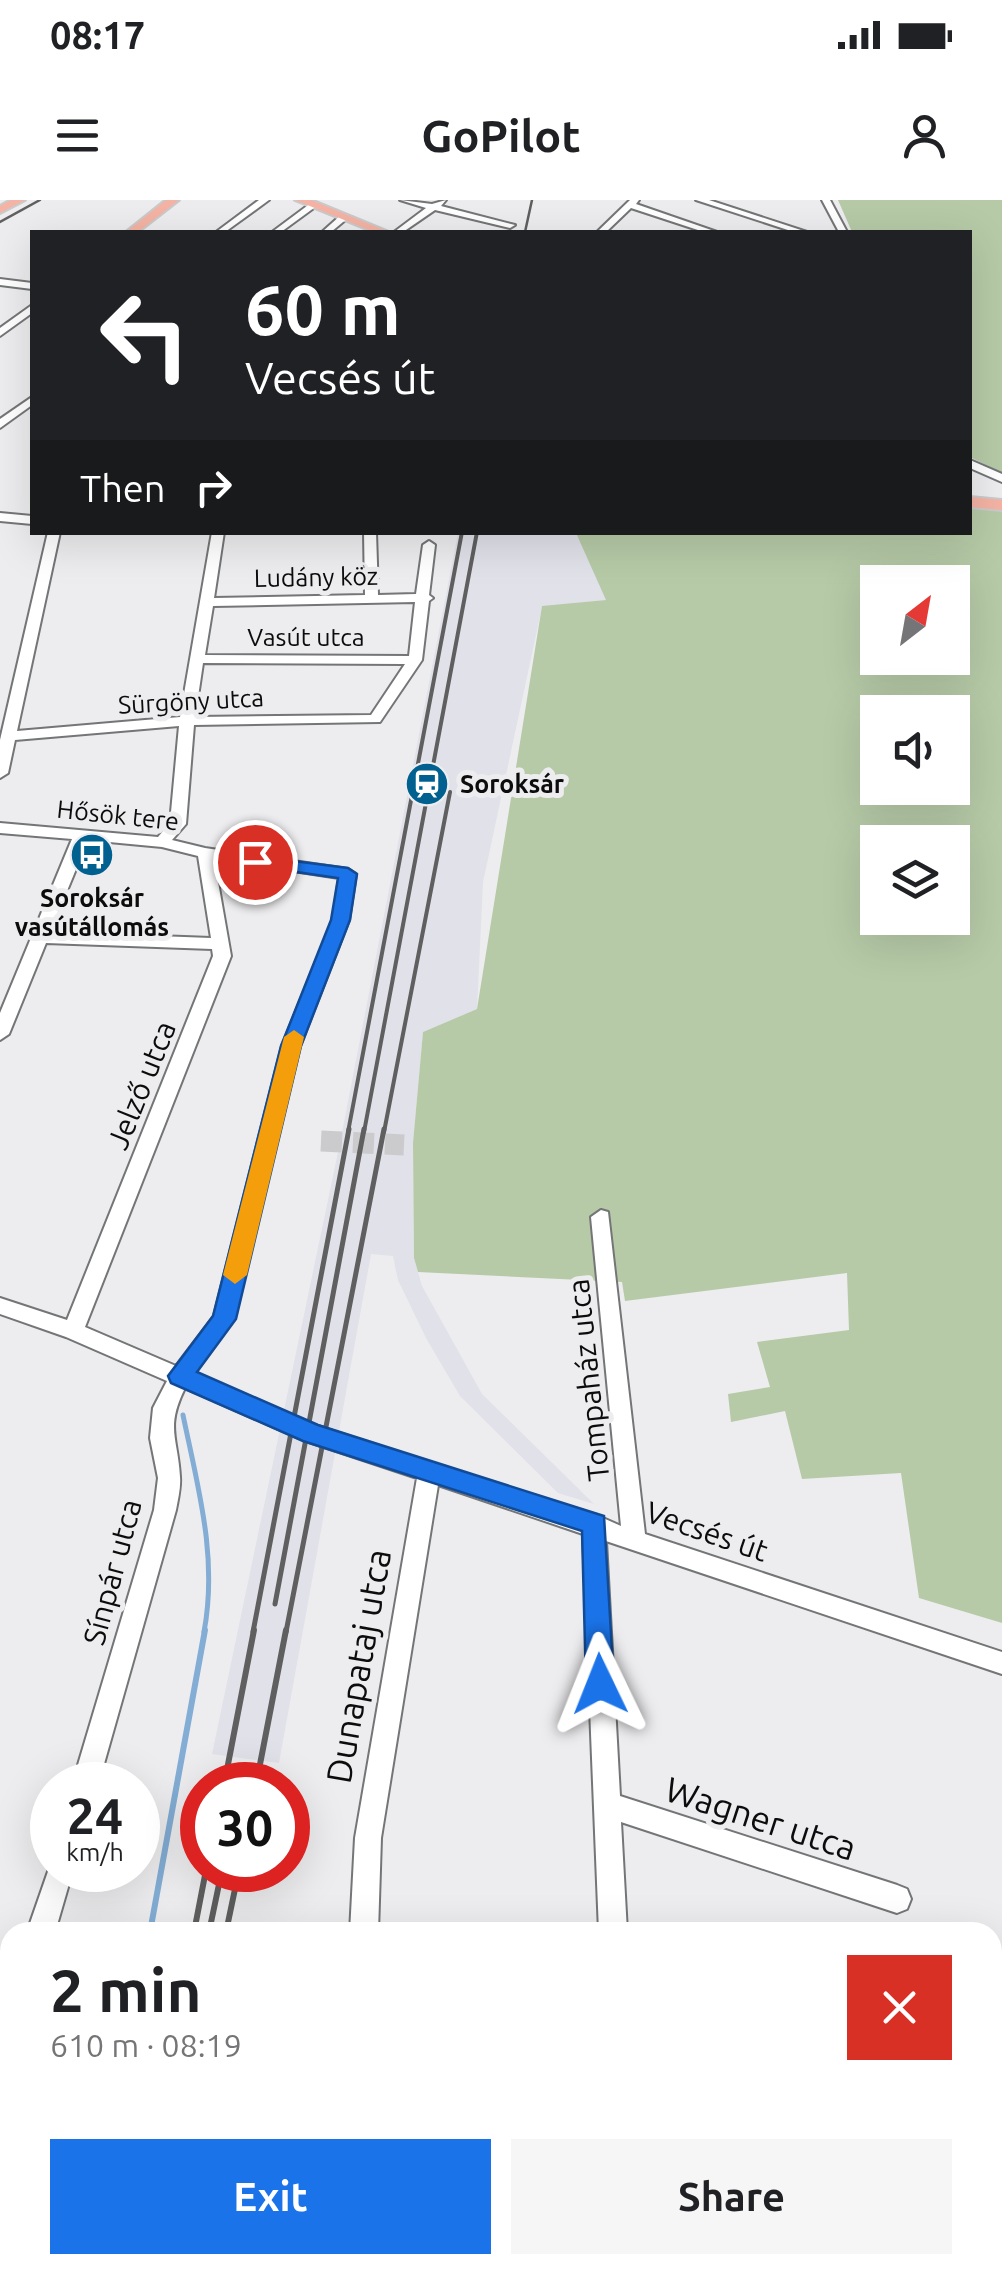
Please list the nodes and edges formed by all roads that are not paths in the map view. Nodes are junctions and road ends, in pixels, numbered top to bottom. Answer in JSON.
{"nodes":[{"id":1,"x":19,"y":200,"type":"edge"},
{"id":2,"x":173,"y":200,"type":"edge"},
{"id":3,"x":266,"y":200,"type":"edge"},
{"id":4,"x":404,"y":200,"type":"edge"},
{"id":5,"x":700,"y":200,"type":"edge"},
{"id":6,"x":826,"y":200,"type":"edge"},
{"id":7,"x":308,"y":202,"type":"edge"},
{"id":8,"x":629,"y":202,"type":"edge"},
{"id":9,"x":440,"y":203,"type":"edge"},
{"id":10,"x":0,"y":210,"type":"edge"},
{"id":11,"x":344,"y":218,"type":"junction"},
{"id":12,"x":510,"y":225,"type":"dead end"},
{"id":13,"x":134,"y":230,"type":"edge"},
{"id":14,"x":223,"y":230,"type":"edge"},
{"id":15,"x":278,"y":230,"type":"edge"},
{"id":16,"x":329,"y":230,"type":"edge"},
{"id":17,"x":378,"y":230,"type":"edge"},
{"id":18,"x":401,"y":230,"type":"edge"},
{"id":19,"x":604,"y":230,"type":"edge"},
{"id":20,"x":706,"y":230,"type":"edge"},
{"id":21,"x":796,"y":230,"type":"edge"},
{"id":22,"x":842,"y":230,"type":"edge"},
{"id":23,"x":0,"y":282,"type":"edge"},
{"id":24,"x":30,"y":286,"type":"edge"},
{"id":25,"x":30,"y":310,"type":"edge"},
{"id":26,"x":0,"y":333,"type":"edge"},
{"id":27,"x":30,"y":402,"type":"edge"},
{"id":28,"x":0,"y":425,"type":"edge"},
{"id":29,"x":972,"y":465,"type":"edge"},
{"id":30,"x":1002,"y":478,"type":"edge"},
{"id":31,"x":972,"y":502,"type":"edge"},
{"id":32,"x":1002,"y":505,"type":"edge"},
{"id":33,"x":0,"y":517,"type":"edge"},
{"id":34,"x":30,"y":520,"type":"edge"},
{"id":35,"x":53,"y":535,"type":"edge"},
{"id":36,"x":217,"y":535,"type":"edge"},
{"id":37,"x":370,"y":535,"type":"edge"},
{"id":38,"x":429,"y":545,"type":"dead end"},
{"id":39,"x":426,"y":598,"type":"junction"},
{"id":40,"x":372,"y":599,"type":"junction"},
{"id":41,"x":206,"y":602,"type":"junction"},
{"id":42,"x":198,"y":658,"type":"junction"},
{"id":43,"x":415,"y":660,"type":"junction"},
{"id":44,"x":187,"y":721,"type":"junction"},
{"id":45,"x":10,"y":736,"type":"junction"},
{"id":46,"x":0,"y":773,"type":"edge"},
{"id":47,"x":0,"y":828,"type":"edge"},
{"id":48,"x":82,"y":835,"type":"junction"},
{"id":49,"x":162,"y":842,"type":"junction"},
{"id":50,"x":205,"y":853,"type":"junction"},
{"id":51,"x":348,"y":874,"type":"joint"},
{"id":52,"x":40,"y":937,"type":"junction"},
{"id":53,"x":221,"y":944,"type":"junction"},
{"id":54,"x":0,"y":1034,"type":"edge"},
{"id":55,"x":601,"y":1217,"type":"dead end"},
{"id":56,"x":0,"y":1306,"type":"edge"},
{"id":57,"x":73,"y":1331,"type":"junction"},
{"id":58,"x":180,"y":1376,"type":"junction"},
{"id":59,"x":428,"y":1472,"type":"junction"},
{"id":60,"x":594,"y":1524,"type":"junction"},
{"id":61,"x":634,"y":1537,"type":"junction"},
{"id":62,"x":1002,"y":1663,"type":"edge"},
{"id":63,"x":92,"y":1762,"type":"edge"},
{"id":64,"x":604,"y":1804,"type":"junction"},
{"id":65,"x":54,"y":1892,"type":"edge"},
{"id":66,"x":896,"y":1900,"type":"dead end"},
{"id":67,"x":45,"y":1922,"type":"edge"},
{"id":68,"x":364,"y":1922,"type":"edge"},
{"id":69,"x":612,"y":1922,"type":"edge"}],
"edges":[{"from":1,"to":10,"type":"main road"},
{"from":2,"to":13,"type":"main road"},
{"from":3,"to":14,"type":"street"},
{"from":4,"to":9,"type":"street"},
{"from":5,"to":21,"type":"street"},
{"from":6,"to":22,"type":"street"},
{"from":7,"to":11,"type":"main road"},
{"from":7,"to":15,"type":"street"},
{"from":8,"to":19,"type":"street"},
{"from":8,"to":20,"type":"street"},
{"from":9,"to":12,"type":"street"},
{"from":9,"to":18,"type":"street"},
{"from":11,"to":16,"type":"street"},
{"from":11,"to":17,"type":"main road"},
{"from":23,"to":24,"type":"street"},
{"from":25,"to":26,"type":"street"},
{"from":27,"to":28,"type":"street"},
{"from":29,"to":30,"type":"street"},
{"from":31,"to":32,"type":"main road"},
{"from":33,"to":34,"type":"street"},
{"from":35,"to":45,"type":"street"},
{"from":36,"to":41,"type":"street"},
{"from":37,"to":40,"type":"street"},
{"from":38,"to":39,"type":"street"},
{"from":39,"to":40,"type":"street","name":"Ludány köz"},
{"from":39,"to":43,"type":"street"},
{"from":40,"to":41,"type":"street","name":"Ludány köz"},
{"from":41,"to":42,"type":"street"},
{"from":42,"to":43,"type":"street","name":"Vasút utca"},
{"from":42,"to":44,"type":"street"},
{"from":43,"to":44,"type":"street","name":"Sürgöny utca"},
{"from":44,"to":45,"type":"street","name":"Sürgöny utca"},
{"from":44,"to":49,"type":"street"},
{"from":45,"to":46,"type":"street"},
{"from":47,"to":48,"type":"street","name":"Hősök tere"},
{"from":48,"to":49,"type":"street","name":"Hősök tere"},
{"from":48,"to":52,"type":"street"},
{"from":49,"to":50,"type":"street","name":"Hősök tere"},
{"from":50,"to":51,"type":"street","name":"Hősök tere"},
{"from":50,"to":53,"type":"street","name":"Jelző utca"},
{"from":51,"to":58,"type":"street","name":"Sínpár utca"},
{"from":52,"to":53,"type":"street"},
{"from":52,"to":54,"type":"street"},
{"from":53,"to":57,"type":"street","name":"Jelző utca"},
{"from":55,"to":61,"type":"street","name":"Tompaház utca"},
{"from":56,"to":57,"type":"street","name":"Vecsés út"},
{"from":57,"to":58,"type":"street","name":"Vecsés út"},
{"from":58,"to":59,"type":"street","name":"Vecsés út"},
{"from":58,"to":63,"type":"street","name":"Sínpár utca"},
{"from":59,"to":60,"type":"street","name":"Vecsés út"},
{"from":59,"to":68,"type":"street","name":"Dunapataj utca"},
{"from":60,"to":61,"type":"street","name":"Vecsés út"},
{"from":60,"to":64,"type":"street"},
{"from":61,"to":62,"type":"street","name":"Vecsés út"},
{"from":64,"to":66,"type":"street","name":"Wagner utca"},
{"from":64,"to":69,"type":"street"},
{"from":65,"to":67,"type":"street"}]}
